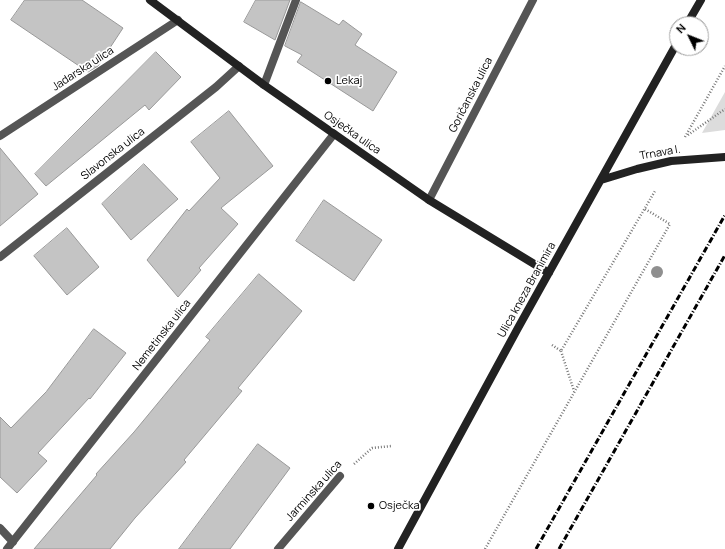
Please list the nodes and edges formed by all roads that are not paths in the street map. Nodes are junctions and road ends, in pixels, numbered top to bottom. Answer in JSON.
{"nodes":[{"id":1,"x":150,"y":0,"type":"edge"},
{"id":2,"x":296,"y":0,"type":"edge"},
{"id":3,"x":533,"y":0,"type":"edge"},
{"id":4,"x":701,"y":0,"type":"edge"},
{"id":5,"x":692,"y":16,"type":"edge"},
{"id":6,"x":178,"y":20,"type":"junction"},
{"id":7,"x":670,"y":56,"type":"edge"},
{"id":8,"x":239,"y":66,"type":"junction"},
{"id":9,"x":264,"y":85,"type":"junction"},
{"id":10,"x":334,"y":134,"type":"junction"},
{"id":11,"x":0,"y":136,"type":"edge"},
{"id":12,"x":725,"y":157,"type":"edge"},
{"id":13,"x":601,"y":180,"type":"junction"},
{"id":14,"x":429,"y":200,"type":"junction"},
{"id":15,"x":0,"y":257,"type":"edge"},
{"id":16,"x":549,"y":273,"type":"junction"},
{"id":17,"x":340,"y":476,"type":"road end"},
{"id":18,"x":0,"y":528,"type":"edge"},
{"id":19,"x":13,"y":542,"type":"junction"},
{"id":20,"x":7,"y":549,"type":"edge"},
{"id":21,"x":278,"y":549,"type":"edge"},
{"id":22,"x":398,"y":549,"type":"edge"}],
"edges":[{"from":1,"to":6,"type":"street","name":"Osječka ulica"},
{"from":2,"to":9,"type":"street"},
{"from":3,"to":14,"type":"street","name":"Goričanska ulica"},
{"from":4,"to":5,"type":"street"},
{"from":6,"to":8,"type":"street","name":"Osječka ulica"},
{"from":6,"to":11,"type":"street","name":"Jadarska ulica"},
{"from":7,"to":13,"type":"street","name":"Ulica kneza Branimira"},
{"from":8,"to":9,"type":"street","name":"Osječka ulica"},
{"from":8,"to":15,"type":"street","name":"Slavonska ulica"},
{"from":9,"to":10,"type":"street","name":"Osječka ulica"},
{"from":10,"to":14,"type":"street","name":"Osječka ulica"},
{"from":10,"to":19,"type":"street","name":"Nemetinska ulica"},
{"from":12,"to":13,"type":"street","name":"Trnava I."},
{"from":13,"to":16,"type":"street","name":"Ulica kneza Branimira"},
{"from":14,"to":16,"type":"street","name":"Osječka ulica"},
{"from":16,"to":22,"type":"street","name":"Ulica kneza Branimira"},
{"from":17,"to":21,"type":"street","name":"Jarminska ulica"},
{"from":18,"to":19,"type":"street"},
{"from":19,"to":20,"type":"street","name":"Nemetinska ulica"}]}
